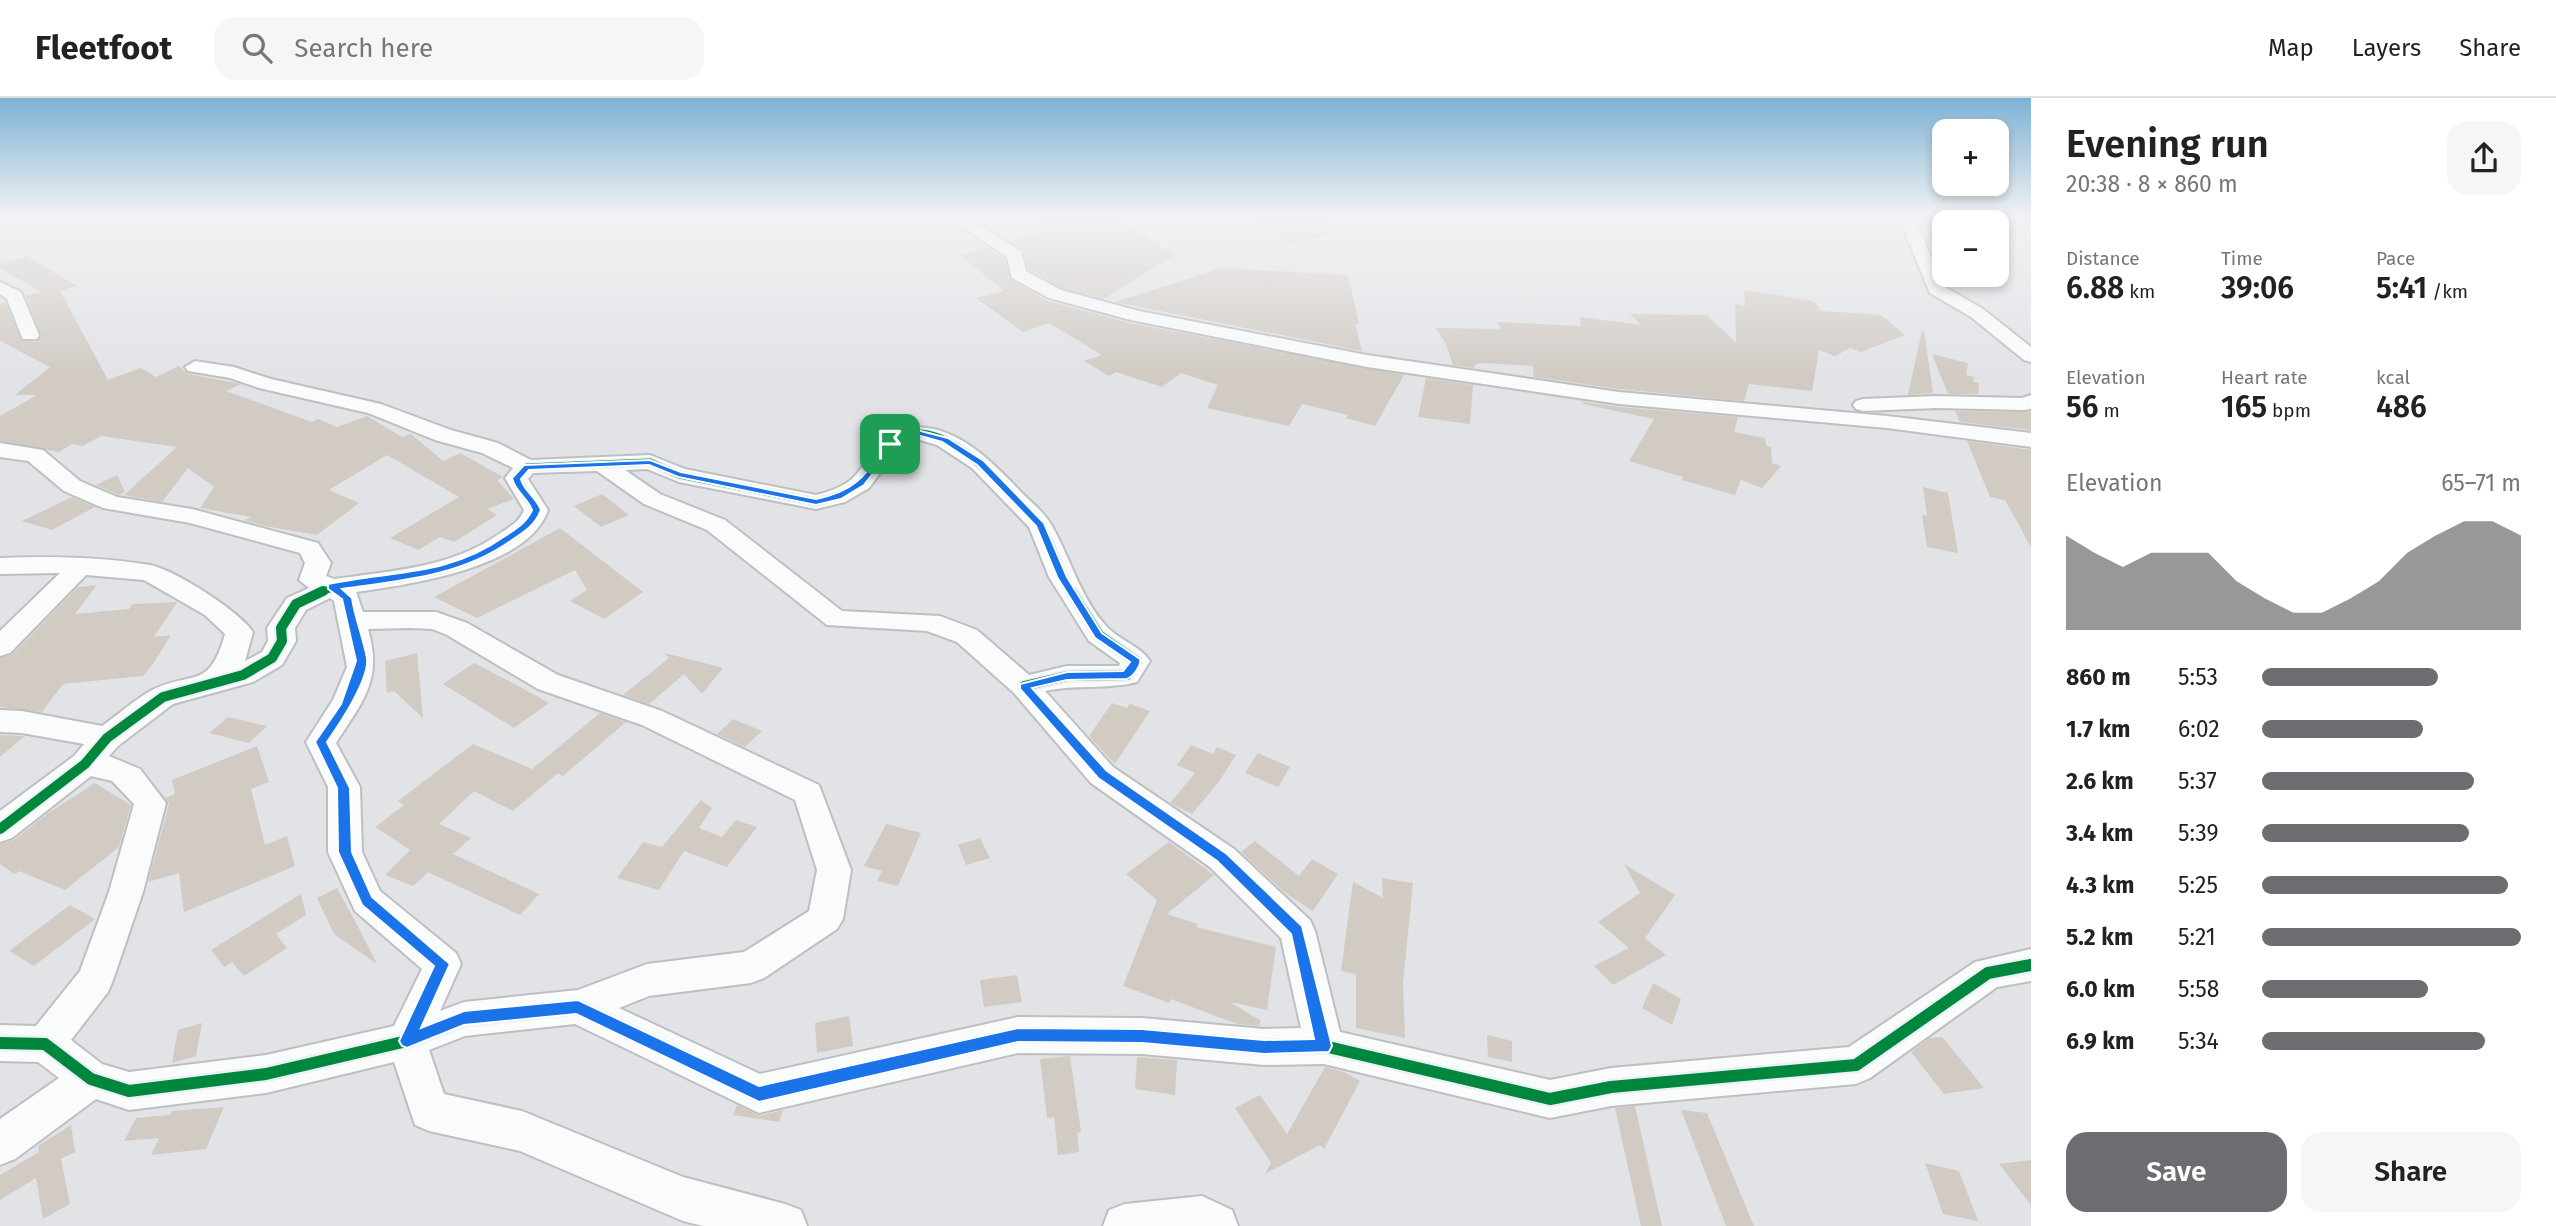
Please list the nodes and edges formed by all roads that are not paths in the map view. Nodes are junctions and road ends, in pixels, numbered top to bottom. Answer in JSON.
{"nodes":[{"id":1,"x":1017,"y":269,"type":"edge"},
{"id":2,"x":1928,"y":269,"type":"edge"},
{"id":3,"x":5,"y":295,"type":"edge"},
{"id":4,"x":30,"y":335,"type":"dead end"},
{"id":5,"x":2031,"y":356,"type":"edge"},
{"id":6,"x":195,"y":367,"type":"dead end"},
{"id":7,"x":2031,"y":401,"type":"edge"},
{"id":8,"x":1763,"y":409,"type":"junction"},
{"id":9,"x":2031,"y":440,"type":"edge"},
{"id":10,"x":0,"y":450,"type":"edge"},
{"id":11,"x":605,"y":466,"type":"junction"},
{"id":12,"x":527,"y":467,"type":"junction"},
{"id":13,"x":0,"y":566,"type":"edge"},
{"id":14,"x":79,"y":568,"type":"junction"},
{"id":15,"x":332,"y":587,"type":"junction"},
{"id":16,"x":350,"y":621,"type":"junction"},
{"id":17,"x":0,"y":647,"type":"edge"},
{"id":18,"x":210,"y":684,"type":"junction"},
{"id":19,"x":1024,"y":687,"type":"junction"},
{"id":20,"x":0,"y":721,"type":"edge"},
{"id":21,"x":107,"y":738,"type":"junction"},
{"id":22,"x":85,"y":764,"type":"junction"},
{"id":23,"x":0,"y":829,"type":"edge"},
{"id":24,"x":2031,"y":965,"type":"edge"},
{"id":25,"x":578,"y":1007,"type":"junction"},
{"id":26,"x":407,"y":1041,"type":"junction"},
{"id":27,"x":0,"y":1043,"type":"edge"},
{"id":28,"x":46,"y":1044,"type":"junction"},
{"id":29,"x":1324,"y":1046,"type":"junction"},
{"id":30,"x":91,"y":1079,"type":"junction"},
{"id":31,"x":0,"y":1144,"type":"edge"},
{"id":32,"x":785,"y":1226,"type":"edge"},
{"id":33,"x":1125,"y":1226,"type":"edge"},
{"id":34,"x":1216,"y":1226,"type":"edge"}],
"edges":[{"from":1,"to":8,"type":"street"},
{"from":2,"to":5,"type":"street"},
{"from":3,"to":4,"type":"street"},
{"from":6,"to":12,"type":"street"},
{"from":7,"to":8,"type":"street"},
{"from":8,"to":9,"type":"street"},
{"from":10,"to":15,"type":"street"},
{"from":11,"to":12,"type":"street"},
{"from":11,"to":19,"type":"street"},
{"from":11,"to":19,"type":"street"},
{"from":12,"to":15,"type":"street"},
{"from":13,"to":14,"type":"street"},
{"from":14,"to":17,"type":"street"},
{"from":14,"to":18,"type":"street"},
{"from":15,"to":16,"type":"street"},
{"from":15,"to":18,"type":"street"},
{"from":16,"to":25,"type":"street"},
{"from":16,"to":26,"type":"street"},
{"from":18,"to":21,"type":"street"},
{"from":19,"to":29,"type":"street"},
{"from":20,"to":21,"type":"street"},
{"from":21,"to":22,"type":"street"},
{"from":22,"to":23,"type":"street"},
{"from":22,"to":28,"type":"street"},
{"from":24,"to":29,"type":"street"},
{"from":25,"to":26,"type":"street"},
{"from":25,"to":29,"type":"street"},
{"from":26,"to":30,"type":"street"},
{"from":26,"to":32,"type":"street"},
{"from":27,"to":28,"type":"street"},
{"from":28,"to":30,"type":"street"},
{"from":30,"to":31,"type":"street"},
{"from":33,"to":34,"type":"street"}]}
